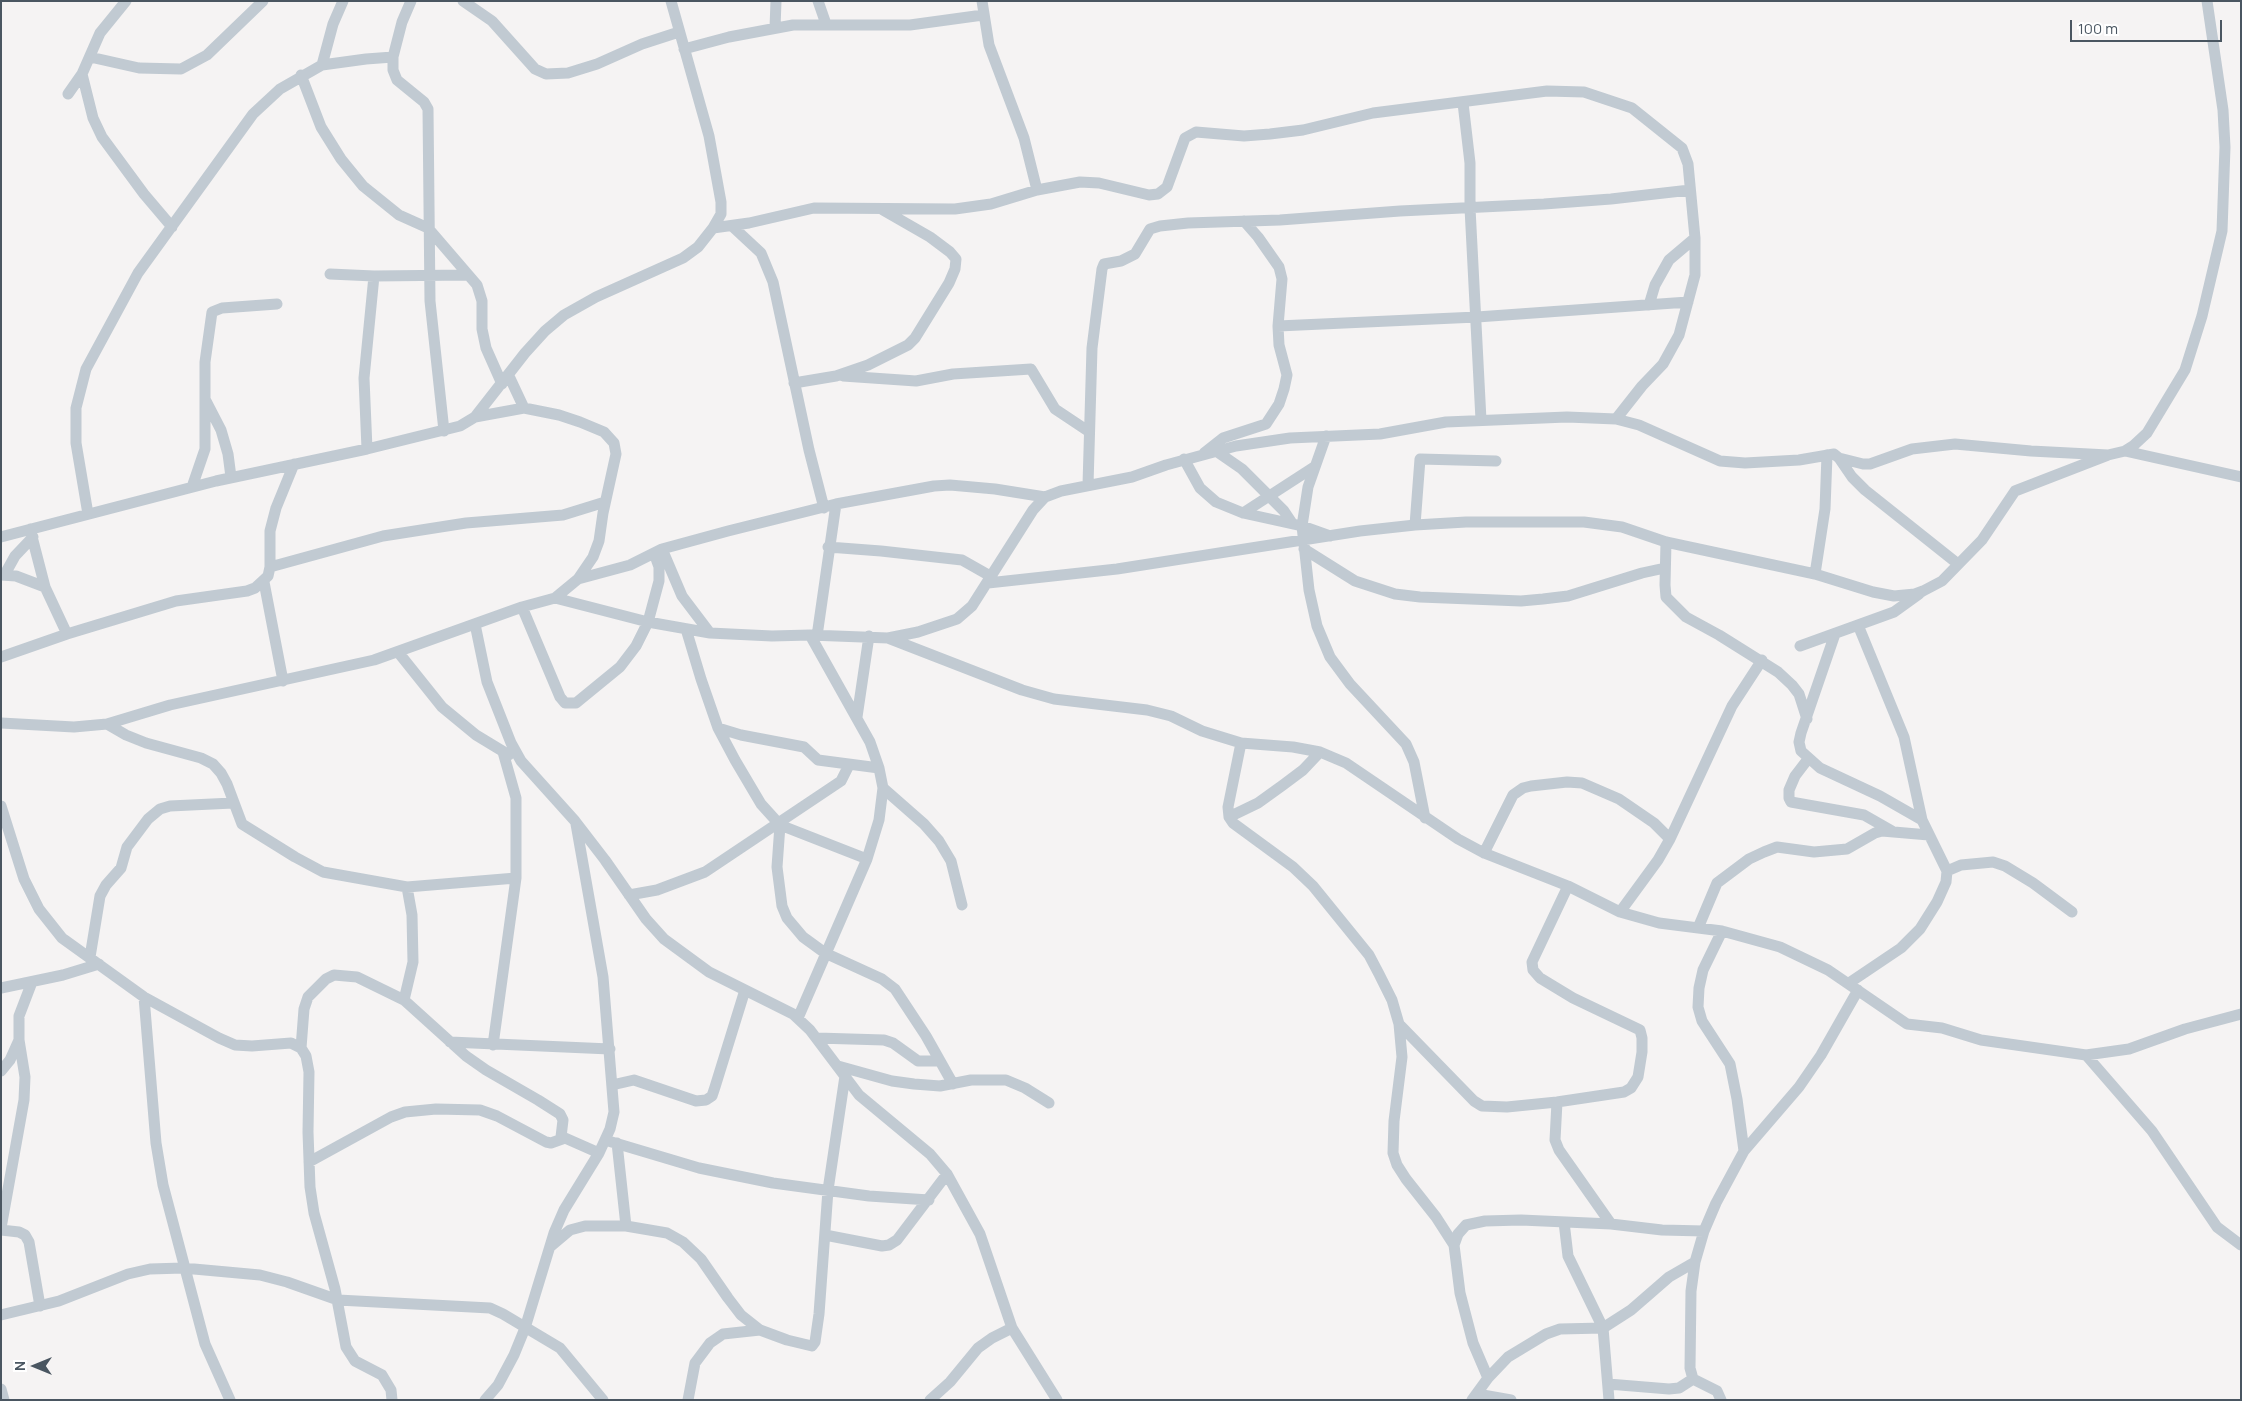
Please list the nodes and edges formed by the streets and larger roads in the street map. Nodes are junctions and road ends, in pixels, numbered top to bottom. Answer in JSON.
{"nodes":[{"id":1,"x":126,"y":1,"type":"edge"},
{"id":2,"x":263,"y":1,"type":"edge"},
{"id":3,"x":343,"y":1,"type":"edge"},
{"id":4,"x":411,"y":1,"type":"edge"},
{"id":5,"x":463,"y":1,"type":"edge"},
{"id":6,"x":672,"y":1,"type":"edge"},
{"id":7,"x":776,"y":1,"type":"edge"},
{"id":8,"x":818,"y":1,"type":"edge"},
{"id":9,"x":982,"y":1,"type":"edge"},
{"id":10,"x":2207,"y":1,"type":"edge"},
{"id":11,"x":983,"y":15,"type":"junction"},
{"id":12,"x":826,"y":24,"type":"junction"},
{"id":13,"x":775,"y":28,"type":"junction"},
{"id":14,"x":679,"y":32,"type":"junction"},
{"id":15,"x":684,"y":49,"type":"junction"},
{"id":16,"x":90,"y":56,"type":"junction"},
{"id":17,"x":393,"y":57,"type":"junction"},
{"id":18,"x":322,"y":65,"type":"junction"},
{"id":19,"x":82,"y":74,"type":"junction"},
{"id":20,"x":301,"y":76,"type":"junction"},
{"id":21,"x":68,"y":94,"type":"dead end"},
{"id":22,"x":1463,"y":103,"type":"junction"},
{"id":23,"x":1037,"y":190,"type":"junction"},
{"id":24,"x":1690,"y":190,"type":"junction"},
{"id":25,"x":880,"y":208,"type":"junction"},
{"id":26,"x":1470,"y":208,"type":"junction"},
{"id":27,"x":1244,"y":221,"type":"junction"},
{"id":28,"x":732,"y":226,"type":"junction"},
{"id":29,"x":172,"y":227,"type":"junction"},
{"id":30,"x":428,"y":228,"type":"junction"},
{"id":31,"x":713,"y":228,"type":"junction"},
{"id":32,"x":1695,"y":238,"type":"junction"},
{"id":33,"x":330,"y":274,"type":"dead end"},
{"id":34,"x":468,"y":275,"type":"junction"},
{"id":35,"x":374,"y":276,"type":"junction"},
{"id":36,"x":429,"y":276,"type":"junction"},
{"id":37,"x":1688,"y":302,"type":"junction"},
{"id":38,"x":277,"y":304,"type":"dead end"},
{"id":39,"x":1649,"y":305,"type":"junction"},
{"id":40,"x":1477,"y":317,"type":"junction"},
{"id":41,"x":1278,"y":326,"type":"junction"},
{"id":42,"x":836,"y":376,"type":"junction"},
{"id":43,"x":505,"y":380,"type":"junction"},
{"id":44,"x":794,"y":383,"type":"junction"},
{"id":45,"x":205,"y":400,"type":"junction"},
{"id":46,"x":524,"y":408,"type":"junction"},
{"id":47,"x":475,"y":417,"type":"junction"},
{"id":48,"x":1481,"y":420,"type":"junction"},
{"id":49,"x":1616,"y":420,"type":"junction"},
{"id":50,"x":444,"y":431,"type":"junction"},
{"id":51,"x":1088,"y":431,"type":"junction"},
{"id":52,"x":1326,"y":436,"type":"junction"},
{"id":53,"x":367,"y":449,"type":"junction"},
{"id":54,"x":1216,"y":451,"type":"junction"},
{"id":55,"x":2125,"y":451,"type":"junction"},
{"id":56,"x":1202,"y":454,"type":"junction"},
{"id":57,"x":2108,"y":455,"type":"junction"},
{"id":58,"x":1833,"y":457,"type":"junction"},
{"id":59,"x":1184,"y":459,"type":"junction"},
{"id":60,"x":1496,"y":460,"type":"dead end"},
{"id":61,"x":294,"y":464,"type":"junction"},
{"id":62,"x":1314,"y":468,"type":"junction"},
{"id":63,"x":231,"y":477,"type":"junction"},
{"id":64,"x":2241,"y":477,"type":"edge"},
{"id":65,"x":1088,"y":485,"type":"junction"},
{"id":66,"x":192,"y":487,"type":"junction"},
{"id":67,"x":1045,"y":497,"type":"junction"},
{"id":68,"x":1269,"y":497,"type":"junction"},
{"id":69,"x":606,"y":502,"type":"junction"},
{"id":70,"x":836,"y":504,"type":"junction"},
{"id":71,"x":824,"y":508,"type":"junction"},
{"id":72,"x":1243,"y":513,"type":"junction"},
{"id":73,"x":88,"y":514,"type":"junction"},
{"id":74,"x":1297,"y":525,"type":"junction"},
{"id":75,"x":1415,"y":525,"type":"junction"},
{"id":76,"x":31,"y":533,"type":"junction"},
{"id":77,"x":1,"y":537,"type":"edge"},
{"id":78,"x":1332,"y":537,"type":"junction"},
{"id":79,"x":1666,"y":542,"type":"junction"},
{"id":80,"x":1304,"y":545,"type":"junction"},
{"id":81,"x":828,"y":547,"type":"junction"},
{"id":82,"x":658,"y":551,"type":"junction"},
{"id":83,"x":1958,"y":564,"type":"junction"},
{"id":84,"x":270,"y":567,"type":"junction"},
{"id":85,"x":1665,"y":568,"type":"junction"},
{"id":86,"x":3,"y":574,"type":"edge"},
{"id":87,"x":1815,"y":574,"type":"junction"},
{"id":88,"x":578,"y":579,"type":"junction"},
{"id":89,"x":990,"y":580,"type":"junction"},
{"id":90,"x":264,"y":582,"type":"junction"},
{"id":91,"x":45,"y":588,"type":"junction"},
{"id":92,"x":1922,"y":591,"type":"junction"},
{"id":93,"x":555,"y":598,"type":"junction"},
{"id":94,"x":522,"y":607,"type":"junction"},
{"id":95,"x":648,"y":622,"type":"junction"},
{"id":96,"x":475,"y":624,"type":"junction"},
{"id":97,"x":1858,"y":625,"type":"junction"},
{"id":98,"x":686,"y":629,"type":"junction"},
{"id":99,"x":710,"y":633,"type":"junction"},
{"id":100,"x":67,"y":634,"type":"junction"},
{"id":101,"x":1835,"y":634,"type":"junction"},
{"id":102,"x":813,"y":635,"type":"junction"},
{"id":103,"x":869,"y":636,"type":"junction"},
{"id":104,"x":888,"y":638,"type":"junction"},
{"id":105,"x":1800,"y":646,"type":"dead end"},
{"id":106,"x":398,"y":652,"type":"junction"},
{"id":107,"x":1,"y":657,"type":"edge"},
{"id":108,"x":1762,"y":660,"type":"junction"},
{"id":109,"x":282,"y":681,"type":"junction"},
{"id":110,"x":857,"y":718,"type":"junction"},
{"id":111,"x":1807,"y":719,"type":"junction"},
{"id":112,"x":1,"y":723,"type":"edge"},
{"id":113,"x":107,"y":724,"type":"junction"},
{"id":114,"x":718,"y":728,"type":"junction"},
{"id":115,"x":1241,"y":743,"type":"junction"},
{"id":116,"x":503,"y":752,"type":"junction"},
{"id":117,"x":1320,"y":752,"type":"junction"},
{"id":118,"x":1808,"y":759,"type":"junction"},
{"id":119,"x":521,"y":762,"type":"junction"},
{"id":120,"x":849,"y":765,"type":"junction"},
{"id":121,"x":879,"y":768,"type":"junction"},
{"id":122,"x":883,"y":788,"type":"junction"},
{"id":123,"x":233,"y":802,"type":"junction"},
{"id":124,"x":1,"y":806,"type":"edge"},
{"id":125,"x":1229,"y":817,"type":"junction"},
{"id":126,"x":1425,"y":818,"type":"junction"},
{"id":127,"x":1922,"y":820,"type":"junction"},
{"id":128,"x":575,"y":821,"type":"junction"},
{"id":129,"x":779,"y":824,"type":"junction"},
{"id":130,"x":1893,"y":831,"type":"junction"},
{"id":131,"x":1929,"y":835,"type":"junction"},
{"id":132,"x":1670,"y":839,"type":"junction"},
{"id":133,"x":1484,"y":852,"type":"junction"},
{"id":134,"x":867,"y":859,"type":"junction"},
{"id":135,"x":1947,"y":871,"type":"junction"},
{"id":136,"x":516,"y":878,"type":"junction"},
{"id":137,"x":407,"y":886,"type":"junction"},
{"id":138,"x":1568,"y":886,"type":"junction"},
{"id":139,"x":629,"y":896,"type":"junction"},
{"id":140,"x":962,"y":905,"type":"dead end"},
{"id":141,"x":1620,"y":912,"type":"junction"},
{"id":142,"x":2072,"y":912,"type":"dead end"},
{"id":143,"x":1698,"y":928,"type":"junction"},
{"id":144,"x":1722,"y":931,"type":"junction"},
{"id":145,"x":825,"y":953,"type":"junction"},
{"id":146,"x":94,"y":961,"type":"junction"},
{"id":147,"x":32,"y":982,"type":"junction"},
{"id":148,"x":1854,"y":986,"type":"junction"},
{"id":149,"x":1,"y":988,"type":"edge"},
{"id":150,"x":745,"y":990,"type":"junction"},
{"id":151,"x":144,"y":997,"type":"junction"},
{"id":152,"x":404,"y":1000,"type":"junction"},
{"id":153,"x":2241,"y":1014,"type":"edge"},
{"id":154,"x":798,"y":1018,"type":"junction"},
{"id":155,"x":1399,"y":1024,"type":"junction"},
{"id":156,"x":817,"y":1038,"type":"junction"},
{"id":157,"x":19,"y":1040,"type":"junction"},
{"id":158,"x":450,"y":1042,"type":"junction"},
{"id":159,"x":493,"y":1045,"type":"junction"},
{"id":160,"x":301,"y":1048,"type":"junction"},
{"id":161,"x":610,"y":1049,"type":"junction"},
{"id":162,"x":2086,"y":1055,"type":"junction"},
{"id":163,"x":940,"y":1061,"type":"junction"},
{"id":164,"x":838,"y":1066,"type":"junction"},
{"id":165,"x":1,"y":1072,"type":"edge"},
{"id":166,"x":845,"y":1076,"type":"junction"},
{"id":167,"x":953,"y":1084,"type":"junction"},
{"id":168,"x":612,"y":1085,"type":"junction"},
{"id":169,"x":1558,"y":1102,"type":"junction"},
{"id":170,"x":1049,"y":1103,"type":"dead end"},
{"id":171,"x":561,"y":1137,"type":"junction"},
{"id":172,"x":605,"y":1140,"type":"junction"},
{"id":173,"x":617,"y":1143,"type":"junction"},
{"id":174,"x":1744,"y":1151,"type":"junction"},
{"id":175,"x":599,"y":1153,"type":"junction"},
{"id":176,"x":309,"y":1162,"type":"junction"},
{"id":177,"x":947,"y":1174,"type":"junction"},
{"id":178,"x":828,"y":1190,"type":"junction"},
{"id":179,"x":929,"y":1200,"type":"junction"},
{"id":180,"x":1564,"y":1222,"type":"junction"},
{"id":181,"x":1611,"y":1224,"type":"junction"},
{"id":182,"x":626,"y":1226,"type":"junction"},
{"id":183,"x":1,"y":1229,"type":"edge"},
{"id":184,"x":1704,"y":1231,"type":"junction"},
{"id":185,"x":824,"y":1235,"type":"junction"},
{"id":186,"x":1454,"y":1245,"type":"junction"},
{"id":187,"x":2241,"y":1245,"type":"edge"},
{"id":188,"x":549,"y":1248,"type":"junction"},
{"id":189,"x":1695,"y":1262,"type":"junction"},
{"id":190,"x":183,"y":1268,"type":"junction"},
{"id":191,"x":338,"y":1300,"type":"junction"},
{"id":192,"x":40,"y":1306,"type":"junction"},
{"id":193,"x":1,"y":1315,"type":"edge"},
{"id":194,"x":525,"y":1328,"type":"junction"},
{"id":195,"x":1012,"y":1328,"type":"junction"},
{"id":196,"x":1603,"y":1328,"type":"junction"},
{"id":197,"x":760,"y":1330,"type":"junction"},
{"id":198,"x":1488,"y":1378,"type":"junction"},
{"id":199,"x":1693,"y":1380,"type":"junction"},
{"id":200,"x":1608,"y":1384,"type":"junction"},
{"id":201,"x":1,"y":1389,"type":"edge"},
{"id":202,"x":1475,"y":1397,"type":"edge"},
{"id":203,"x":930,"y":1399,"type":"edge"},
{"id":204,"x":4,"y":1400,"type":"edge"},
{"id":205,"x":230,"y":1400,"type":"edge"},
{"id":206,"x":392,"y":1400,"type":"edge"},
{"id":207,"x":486,"y":1400,"type":"edge"},
{"id":208,"x":603,"y":1400,"type":"edge"},
{"id":209,"x":688,"y":1400,"type":"edge"},
{"id":210,"x":1057,"y":1400,"type":"edge"},
{"id":211,"x":1511,"y":1400,"type":"edge"},
{"id":212,"x":1609,"y":1400,"type":"edge"},
{"id":213,"x":1720,"y":1400,"type":"edge"}],
"edges":[{"from":1,"to":16,"type":"street"},
{"from":2,"to":16,"type":"street"},
{"from":3,"to":18,"type":"street"},
{"from":4,"to":17,"type":"street"},
{"from":5,"to":14,"type":"street"},
{"from":6,"to":14,"type":"street"},
{"from":7,"to":13,"type":"street"},
{"from":8,"to":12,"type":"street"},
{"from":9,"to":11,"type":"street"},
{"from":10,"to":55,"type":"street"},
{"from":11,"to":12,"type":"street"},
{"from":11,"to":23,"type":"street"},
{"from":12,"to":13,"type":"street"},
{"from":13,"to":15,"type":"street"},
{"from":14,"to":15,"type":"street"},
{"from":15,"to":31,"type":"street"},
{"from":16,"to":19,"type":"street"},
{"from":17,"to":18,"type":"street"},
{"from":17,"to":30,"type":"street"},
{"from":18,"to":20,"type":"street"},
{"from":19,"to":21,"type":"street"},
{"from":19,"to":29,"type":"street"},
{"from":20,"to":29,"type":"street"},
{"from":20,"to":30,"type":"street"},
{"from":22,"to":23,"type":"street"},
{"from":22,"to":24,"type":"street"},
{"from":22,"to":26,"type":"street"},
{"from":23,"to":25,"type":"street"},
{"from":24,"to":26,"type":"street"},
{"from":24,"to":32,"type":"street"},
{"from":25,"to":28,"type":"street"},
{"from":25,"to":42,"type":"street"},
{"from":26,"to":27,"type":"street"},
{"from":26,"to":40,"type":"street"},
{"from":27,"to":41,"type":"street"},
{"from":27,"to":51,"type":"street"},
{"from":28,"to":31,"type":"street"},
{"from":28,"to":44,"type":"street"},
{"from":29,"to":73,"type":"street"},
{"from":30,"to":34,"type":"street"},
{"from":30,"to":36,"type":"street"},
{"from":31,"to":43,"type":"street"},
{"from":32,"to":37,"type":"street"},
{"from":32,"to":39,"type":"street"},
{"from":33,"to":35,"type":"street"},
{"from":34,"to":36,"type":"street"},
{"from":34,"to":43,"type":"street"},
{"from":35,"to":36,"type":"street"},
{"from":35,"to":53,"type":"street"},
{"from":36,"to":50,"type":"street"},
{"from":37,"to":39,"type":"street"},
{"from":37,"to":49,"type":"street"},
{"from":38,"to":45,"type":"street"},
{"from":39,"to":40,"type":"street"},
{"from":40,"to":41,"type":"street"},
{"from":40,"to":48,"type":"street"},
{"from":41,"to":56,"type":"street"},
{"from":42,"to":44,"type":"street"},
{"from":42,"to":51,"type":"street"},
{"from":43,"to":46,"type":"street"},
{"from":43,"to":47,"type":"street"},
{"from":44,"to":71,"type":"street"},
{"from":45,"to":63,"type":"street"},
{"from":45,"to":66,"type":"street"},
{"from":46,"to":47,"type":"street"},
{"from":46,"to":69,"type":"street"},
{"from":47,"to":50,"type":"street"},
{"from":48,"to":49,"type":"street"},
{"from":48,"to":52,"type":"street"},
{"from":49,"to":58,"type":"street"},
{"from":50,"to":53,"type":"street"},
{"from":51,"to":65,"type":"street"},
{"from":52,"to":54,"type":"street"},
{"from":52,"to":62,"type":"street"},
{"from":53,"to":61,"type":"street"},
{"from":54,"to":56,"type":"street"},
{"from":54,"to":68,"type":"street"},
{"from":55,"to":57,"type":"street"},
{"from":55,"to":64,"type":"street"},
{"from":56,"to":59,"type":"street"},
{"from":57,"to":58,"type":"street"},
{"from":57,"to":83,"type":"street"},
{"from":58,"to":83,"type":"street"},
{"from":58,"to":87,"type":"street"},
{"from":59,"to":65,"type":"street"},
{"from":59,"to":72,"type":"street"},
{"from":60,"to":75,"type":"street"},
{"from":61,"to":63,"type":"street"},
{"from":61,"to":84,"type":"street"},
{"from":62,"to":68,"type":"street"},
{"from":62,"to":74,"type":"street"},
{"from":63,"to":66,"type":"street"},
{"from":65,"to":67,"type":"street"},
{"from":66,"to":73,"type":"street"},
{"from":67,"to":70,"type":"street"},
{"from":67,"to":89,"type":"street"},
{"from":68,"to":72,"type":"street"},
{"from":68,"to":74,"type":"street"},
{"from":69,"to":84,"type":"street"},
{"from":69,"to":88,"type":"street"},
{"from":70,"to":71,"type":"street"},
{"from":70,"to":81,"type":"street"},
{"from":71,"to":82,"type":"street"},
{"from":72,"to":74,"type":"street"},
{"from":73,"to":76,"type":"street"},
{"from":74,"to":78,"type":"street"},
{"from":74,"to":80,"type":"street"},
{"from":75,"to":78,"type":"street"},
{"from":75,"to":79,"type":"street"},
{"from":76,"to":77,"type":"street"},
{"from":76,"to":86,"type":"street"},
{"from":76,"to":91,"type":"street"},
{"from":78,"to":80,"type":"street"},
{"from":79,"to":85,"type":"street"},
{"from":79,"to":87,"type":"street"},
{"from":80,"to":85,"type":"street"},
{"from":80,"to":89,"type":"street"},
{"from":80,"to":126,"type":"street"},
{"from":81,"to":89,"type":"street"},
{"from":81,"to":102,"type":"street"},
{"from":82,"to":88,"type":"street"},
{"from":82,"to":95,"type":"street"},
{"from":82,"to":99,"type":"street"},
{"from":83,"to":92,"type":"street"},
{"from":84,"to":90,"type":"street"},
{"from":85,"to":108,"type":"street"},
{"from":86,"to":91,"type":"street"},
{"from":87,"to":92,"type":"street"},
{"from":88,"to":93,"type":"street"},
{"from":89,"to":104,"type":"street"},
{"from":90,"to":100,"type":"street"},
{"from":90,"to":109,"type":"street"},
{"from":91,"to":100,"type":"street"},
{"from":92,"to":97,"type":"street"},
{"from":93,"to":94,"type":"street"},
{"from":93,"to":95,"type":"street"},
{"from":94,"to":95,"type":"street"},
{"from":94,"to":96,"type":"street"},
{"from":95,"to":98,"type":"street"},
{"from":96,"to":106,"type":"street"},
{"from":96,"to":119,"type":"street"},
{"from":97,"to":101,"type":"street"},
{"from":97,"to":127,"type":"street"},
{"from":98,"to":99,"type":"street"},
{"from":98,"to":114,"type":"street"},
{"from":99,"to":102,"type":"street"},
{"from":100,"to":107,"type":"street"},
{"from":101,"to":105,"type":"street"},
{"from":101,"to":111,"type":"street"},
{"from":102,"to":103,"type":"street"},
{"from":102,"to":110,"type":"street"},
{"from":103,"to":104,"type":"street"},
{"from":103,"to":110,"type":"street"},
{"from":104,"to":115,"type":"street"},
{"from":106,"to":109,"type":"street"},
{"from":106,"to":116,"type":"street"},
{"from":108,"to":111,"type":"street"},
{"from":108,"to":132,"type":"street"},
{"from":109,"to":113,"type":"street"},
{"from":110,"to":121,"type":"street"},
{"from":111,"to":118,"type":"street"},
{"from":112,"to":113,"type":"street"},
{"from":113,"to":123,"type":"street"},
{"from":114,"to":120,"type":"street"},
{"from":114,"to":129,"type":"street"},
{"from":115,"to":117,"type":"street"},
{"from":115,"to":125,"type":"street"},
{"from":116,"to":119,"type":"street"},
{"from":116,"to":136,"type":"street"},
{"from":117,"to":125,"type":"street"},
{"from":117,"to":126,"type":"street"},
{"from":118,"to":127,"type":"street"},
{"from":118,"to":130,"type":"street"},
{"from":119,"to":128,"type":"street"},
{"from":120,"to":121,"type":"street"},
{"from":120,"to":129,"type":"street"},
{"from":121,"to":122,"type":"street"},
{"from":122,"to":134,"type":"street"},
{"from":122,"to":140,"type":"street"},
{"from":123,"to":137,"type":"street"},
{"from":123,"to":146,"type":"street"},
{"from":124,"to":146,"type":"street"},
{"from":125,"to":155,"type":"street"},
{"from":126,"to":133,"type":"street"},
{"from":127,"to":131,"type":"street"},
{"from":128,"to":139,"type":"street"},
{"from":128,"to":161,"type":"street"},
{"from":129,"to":134,"type":"street"},
{"from":129,"to":139,"type":"street"},
{"from":129,"to":145,"type":"street"},
{"from":130,"to":131,"type":"street"},
{"from":130,"to":143,"type":"street"},
{"from":131,"to":135,"type":"street"},
{"from":132,"to":133,"type":"street"},
{"from":132,"to":141,"type":"street"},
{"from":133,"to":138,"type":"street"},
{"from":134,"to":145,"type":"street"},
{"from":135,"to":142,"type":"street"},
{"from":135,"to":148,"type":"street"},
{"from":136,"to":137,"type":"street"},
{"from":136,"to":159,"type":"street"},
{"from":137,"to":152,"type":"street"},
{"from":138,"to":141,"type":"street"},
{"from":138,"to":169,"type":"street"},
{"from":139,"to":150,"type":"street"},
{"from":141,"to":143,"type":"street"},
{"from":143,"to":144,"type":"street"},
{"from":144,"to":148,"type":"street"},
{"from":144,"to":174,"type":"street"},
{"from":145,"to":154,"type":"street"},
{"from":145,"to":163,"type":"street"},
{"from":146,"to":147,"type":"street"},
{"from":146,"to":151,"type":"street"},
{"from":147,"to":149,"type":"street"},
{"from":147,"to":157,"type":"street"},
{"from":148,"to":162,"type":"street"},
{"from":148,"to":174,"type":"street"},
{"from":150,"to":154,"type":"street"},
{"from":150,"to":168,"type":"street"},
{"from":151,"to":160,"type":"street"},
{"from":151,"to":190,"type":"street"},
{"from":152,"to":158,"type":"street"},
{"from":152,"to":160,"type":"street"},
{"from":153,"to":162,"type":"street"},
{"from":154,"to":156,"type":"street"},
{"from":155,"to":169,"type":"street"},
{"from":155,"to":186,"type":"street"},
{"from":156,"to":163,"type":"street"},
{"from":156,"to":164,"type":"street"},
{"from":157,"to":165,"type":"street"},
{"from":157,"to":183,"type":"street"},
{"from":158,"to":159,"type":"street"},
{"from":158,"to":171,"type":"street"},
{"from":159,"to":161,"type":"street"},
{"from":160,"to":176,"type":"street"},
{"from":161,"to":168,"type":"street"},
{"from":162,"to":187,"type":"street"},
{"from":163,"to":167,"type":"street"},
{"from":164,"to":166,"type":"street"},
{"from":164,"to":167,"type":"street"},
{"from":166,"to":177,"type":"street"},
{"from":166,"to":178,"type":"street"},
{"from":167,"to":170,"type":"street"},
{"from":168,"to":172,"type":"street"},
{"from":169,"to":181,"type":"street"},
{"from":171,"to":175,"type":"street"},
{"from":171,"to":176,"type":"street"},
{"from":172,"to":173,"type":"street"},
{"from":172,"to":175,"type":"street"},
{"from":173,"to":178,"type":"street"},
{"from":173,"to":182,"type":"street"},
{"from":174,"to":184,"type":"street"},
{"from":175,"to":188,"type":"street"},
{"from":176,"to":191,"type":"street"},
{"from":177,"to":179,"type":"street"},
{"from":177,"to":195,"type":"street"},
{"from":178,"to":179,"type":"street"},
{"from":178,"to":185,"type":"street"},
{"from":179,"to":185,"type":"street"},
{"from":180,"to":181,"type":"street"},
{"from":180,"to":186,"type":"street"},
{"from":180,"to":196,"type":"street"},
{"from":181,"to":184,"type":"street"},
{"from":182,"to":188,"type":"street"},
{"from":182,"to":197,"type":"street"},
{"from":183,"to":192,"type":"street"},
{"from":184,"to":189,"type":"street"},
{"from":185,"to":197,"type":"street"},
{"from":186,"to":198,"type":"street"},
{"from":188,"to":194,"type":"street"},
{"from":189,"to":196,"type":"street"},
{"from":189,"to":199,"type":"street"},
{"from":190,"to":191,"type":"street"},
{"from":190,"to":192,"type":"street"},
{"from":190,"to":205,"type":"street"},
{"from":191,"to":194,"type":"street"},
{"from":191,"to":206,"type":"street"},
{"from":192,"to":193,"type":"street"},
{"from":194,"to":207,"type":"street"},
{"from":194,"to":208,"type":"street"},
{"from":195,"to":203,"type":"street"},
{"from":195,"to":210,"type":"street"},
{"from":196,"to":198,"type":"street"},
{"from":196,"to":200,"type":"street"},
{"from":197,"to":209,"type":"street"},
{"from":198,"to":202,"type":"street"},
{"from":199,"to":200,"type":"street"},
{"from":199,"to":213,"type":"street"},
{"from":200,"to":212,"type":"street"},
{"from":201,"to":204,"type":"street"},
{"from":202,"to":211,"type":"street"}]}
